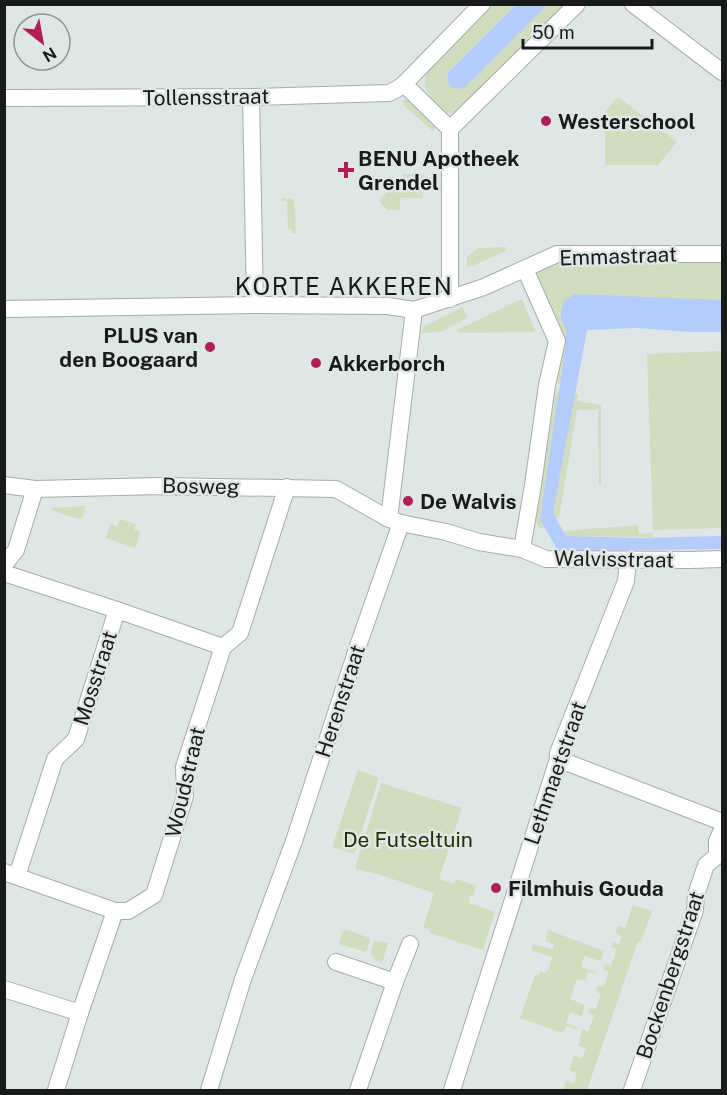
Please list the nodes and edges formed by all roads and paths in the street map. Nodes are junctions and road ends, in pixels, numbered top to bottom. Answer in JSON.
{"nodes":[{"id":1,"x":483,"y":4,"type":"edge"},
{"id":2,"x":577,"y":4,"type":"edge"},
{"id":3,"x":633,"y":4,"type":"edge"},
{"id":4,"x":723,"y":72,"type":"edge"},
{"id":5,"x":404,"y":84,"type":"junction"},
{"id":6,"x":251,"y":97,"type":"junction"},
{"id":7,"x":4,"y":98,"type":"edge"},
{"id":8,"x":450,"y":129,"type":"junction"},
{"id":9,"x":723,"y":254,"type":"edge"},
{"id":10,"x":525,"y":269,"type":"junction"},
{"id":11,"x":450,"y":298,"type":"junction"},
{"id":12,"x":255,"y":305,"type":"junction"},
{"id":13,"x":4,"y":309,"type":"edge"},
{"id":14,"x":414,"y":310,"type":"junction"},
{"id":15,"x":4,"y":485,"type":"edge"},
{"id":16,"x":287,"y":488,"type":"junction"},
{"id":17,"x":35,"y":489,"type":"junction"},
{"id":18,"x":395,"y":521,"type":"junction"},
{"id":19,"x":522,"y":549,"type":"junction"},
{"id":20,"x":723,"y":559,"type":"edge"},
{"id":21,"x":628,"y":560,"type":"junction"},
{"id":22,"x":4,"y":566,"type":"edge"},
{"id":23,"x":4,"y":573,"type":"edge"},
{"id":24,"x":117,"y":610,"type":"junction"},
{"id":25,"x":223,"y":647,"type":"junction"},
{"id":26,"x":558,"y":759,"type":"junction"},
{"id":27,"x":723,"y":822,"type":"edge"},
{"id":28,"x":723,"y":830,"type":"edge"},
{"id":29,"x":720,"y":857,"type":"edge"},
{"id":30,"x":11,"y":874,"type":"edge"},
{"id":31,"x":115,"y":910,"type":"junction"},
{"id":32,"x":410,"y":944,"type":"dead end"},
{"id":33,"x":336,"y":962,"type":"dead end"},
{"id":34,"x":395,"y":982,"type":"junction"},
{"id":35,"x":4,"y":989,"type":"edge"},
{"id":36,"x":80,"y":1013,"type":"junction"},
{"id":37,"x":56,"y":1090,"type":"edge"},
{"id":38,"x":209,"y":1090,"type":"edge"},
{"id":39,"x":358,"y":1090,"type":"edge"},
{"id":40,"x":452,"y":1090,"type":"edge"},
{"id":41,"x":632,"y":1090,"type":"edge"}],
"edges":[{"from":1,"to":5,"type":"street"},
{"from":2,"to":8,"type":"street"},
{"from":3,"to":4,"type":"street"},
{"from":5,"to":6,"type":"street","name":"Tollensstraat"},
{"from":5,"to":8,"type":"street"},
{"from":6,"to":7,"type":"street","name":"Tollensstraat"},
{"from":6,"to":12,"type":"street"},
{"from":8,"to":11,"type":"street"},
{"from":9,"to":10,"type":"street","name":"Emmastraat"},
{"from":10,"to":11,"type":"street","name":"Emmastraat"},
{"from":10,"to":19,"type":"street"},
{"from":11,"to":14,"type":"street","name":"Emmastraat"},
{"from":12,"to":13,"type":"street"},
{"from":12,"to":14,"type":"street"},
{"from":14,"to":18,"type":"street","name":"Herenstraat"},
{"from":15,"to":17,"type":"street","name":"Bosweg"},
{"from":16,"to":17,"type":"street","name":"Bosweg"},
{"from":16,"to":18,"type":"street","name":"Bosweg"},
{"from":16,"to":25,"type":"street","name":"Woudstraat"},
{"from":17,"to":22,"type":"street"},
{"from":18,"to":19,"type":"street","name":"Walvisstraat"},
{"from":18,"to":38,"type":"street","name":"Herenstraat"},
{"from":19,"to":21,"type":"street","name":"Walvisstraat"},
{"from":20,"to":21,"type":"street","name":"Walvisstraat"},
{"from":21,"to":26,"type":"street","name":"Lethmaetstraat"},
{"from":23,"to":24,"type":"street"},
{"from":24,"to":25,"type":"street"},
{"from":24,"to":30,"type":"street","name":"Mosstraat"},
{"from":25,"to":31,"type":"street","name":"Woudstraat"},
{"from":26,"to":27,"type":"street"},
{"from":26,"to":40,"type":"street","name":"Lethmaetstraat"},
{"from":28,"to":29,"type":"street","name":"Bockenbergstraat"},
{"from":29,"to":41,"type":"street","name":"Bockenbergstraat"},
{"from":30,"to":31,"type":"street"},
{"from":31,"to":36,"type":"street"},
{"from":32,"to":34,"type":"street"},
{"from":33,"to":34,"type":"street"},
{"from":34,"to":39,"type":"street"},
{"from":35,"to":36,"type":"street"},
{"from":36,"to":37,"type":"street"}]}
